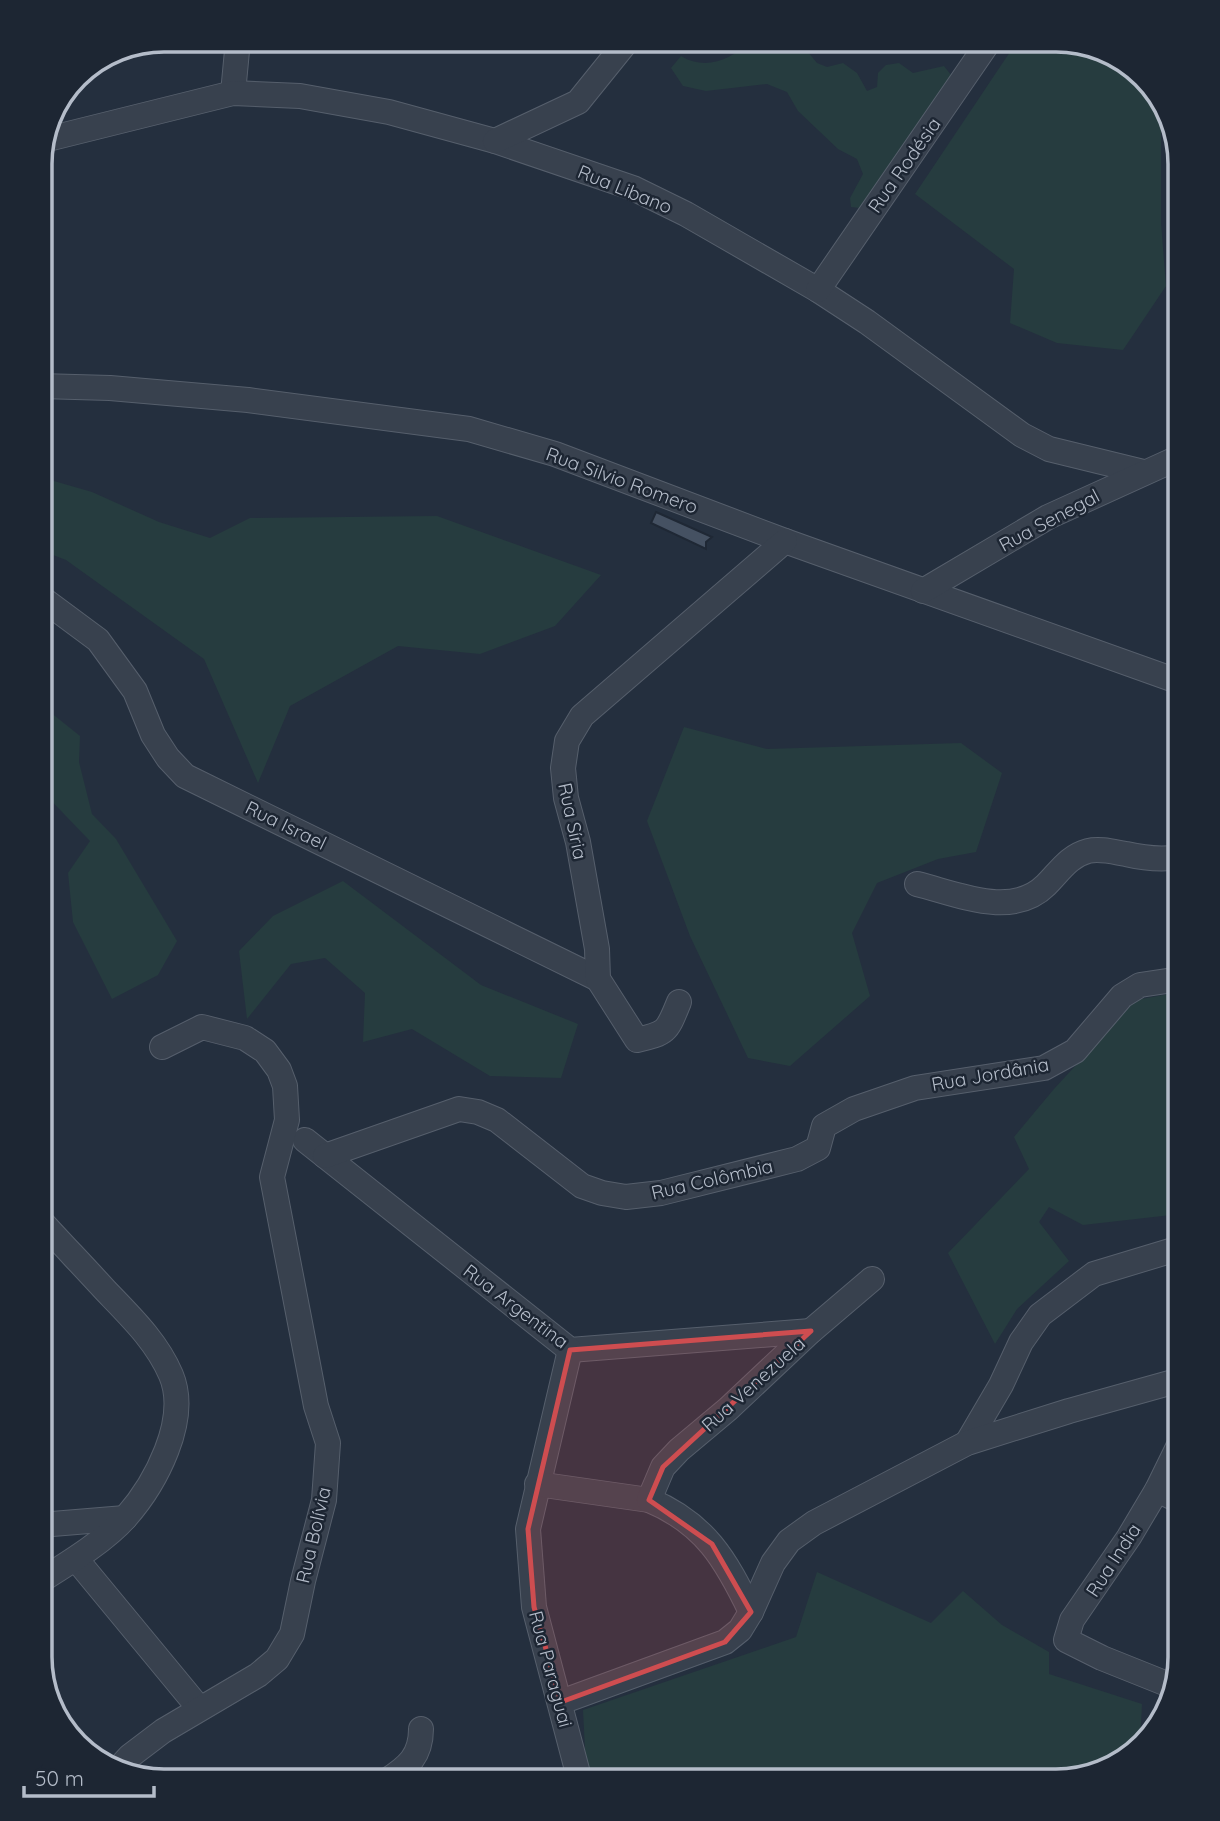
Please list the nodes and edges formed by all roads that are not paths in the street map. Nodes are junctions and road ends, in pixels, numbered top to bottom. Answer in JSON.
{"nodes":[{"id":1,"x":237,"y":53,"type":"edge"},
{"id":2,"x":618,"y":53,"type":"edge"},
{"id":3,"x":981,"y":53,"type":"edge"},
{"id":4,"x":233,"y":93,"type":"junction"},
{"id":5,"x":56,"y":137,"type":"edge"},
{"id":6,"x":495,"y":141,"type":"junction"},
{"id":7,"x":818,"y":290,"type":"junction"},
{"id":8,"x":53,"y":386,"type":"edge"},
{"id":9,"x":1168,"y":462,"type":"edge"},
{"id":10,"x":1143,"y":472,"type":"junction"},
{"id":11,"x":785,"y":541,"type":"junction"},
{"id":12,"x":923,"y":591,"type":"junction"},
{"id":13,"x":53,"y":607,"type":"edge"},
{"id":14,"x":1168,"y":678,"type":"edge"},
{"id":15,"x":1168,"y":859,"type":"edge"},
{"id":16,"x":917,"y":884,"type":"dead end"},
{"id":17,"x":598,"y":979,"type":"junction"},
{"id":18,"x":1168,"y":981,"type":"edge"},
{"id":19,"x":679,"y":1002,"type":"dead end"},
{"id":20,"x":162,"y":1047,"type":"dead end"},
{"id":21,"x":305,"y":1140,"type":"dead end"},
{"id":22,"x":325,"y":1156,"type":"junction"},
{"id":23,"x":797,"y":1159,"type":"joint"},
{"id":24,"x":53,"y":1234,"type":"edge"},
{"id":25,"x":1168,"y":1252,"type":"edge"},
{"id":26,"x":872,"y":1279,"type":"dead end"},
{"id":27,"x":811,"y":1331,"type":"junction"},
{"id":28,"x":570,"y":1350,"type":"junction"},
{"id":29,"x":1168,"y":1383,"type":"edge"},
{"id":30,"x":967,"y":1443,"type":"junction"},
{"id":31,"x":1168,"y":1468,"type":"edge"},
{"id":32,"x":537,"y":1485,"type":"junction"},
{"id":33,"x":1157,"y":1490,"type":"junction"},
{"id":34,"x":1168,"y":1495,"type":"edge"},
{"id":35,"x":649,"y":1500,"type":"junction"},
{"id":36,"x":125,"y":1518,"type":"junction"},
{"id":37,"x":53,"y":1524,"type":"edge"},
{"id":38,"x":76,"y":1559,"type":"junction"},
{"id":39,"x":53,"y":1573,"type":"edge"},
{"id":40,"x":751,"y":1612,"type":"junction"},
{"id":41,"x":1165,"y":1683,"type":"edge"},
{"id":42,"x":561,"y":1702,"type":"junction"},
{"id":43,"x":199,"y":1708,"type":"junction"},
{"id":44,"x":421,"y":1729,"type":"dead end"},
{"id":45,"x":125,"y":1762,"type":"edge"},
{"id":46,"x":404,"y":1768,"type":"edge"},
{"id":47,"x":577,"y":1768,"type":"edge"}],
"edges":[{"from":1,"to":4,"type":"street"},
{"from":2,"to":6,"type":"street"},
{"from":3,"to":7,"type":"street","name":"Rua Rodésia"},
{"from":4,"to":5,"type":"street","name":"Rua Libano"},
{"from":4,"to":6,"type":"street","name":"Rua Libano"},
{"from":6,"to":7,"type":"street","name":"Rua Libano"},
{"from":7,"to":10,"type":"street","name":"Rua Libano"},
{"from":8,"to":11,"type":"street","name":"Rua Silvio Romero"},
{"from":9,"to":10,"type":"street","name":"Rua Senegal"},
{"from":10,"to":12,"type":"street","name":"Rua Senegal"},
{"from":11,"to":12,"type":"street","name":"Rua Silvio Romero"},
{"from":11,"to":17,"type":"street","name":"Rua Síria"},
{"from":12,"to":14,"type":"street","name":"Rua Silvio Romero"},
{"from":13,"to":17,"type":"street","name":"Rua Israel"},
{"from":15,"to":16,"type":"street"},
{"from":17,"to":19,"type":"street"},
{"from":18,"to":23,"type":"street","name":"Rua Jordânia"},
{"from":20,"to":43,"type":"street","name":"Rua Bolívia"},
{"from":21,"to":22,"type":"street","name":"Rua Argentina"},
{"from":22,"to":23,"type":"street","name":"Rua Colômbia"},
{"from":22,"to":28,"type":"street","name":"Rua Argentina"},
{"from":24,"to":36,"type":"street"},
{"from":25,"to":30,"type":"street"},
{"from":26,"to":27,"type":"street","name":"Rua Venezuela"},
{"from":27,"to":28,"type":"street","name":"Rua Argentina"},
{"from":27,"to":35,"type":"street","name":"Rua Venezuela"},
{"from":28,"to":32,"type":"street","name":"Rua Paraguai"},
{"from":29,"to":30,"type":"street"},
{"from":30,"to":40,"type":"street"},
{"from":31,"to":33,"type":"street","name":"Rua India"},
{"from":32,"to":35,"type":"street"},
{"from":32,"to":42,"type":"street","name":"Rua Paraguai"},
{"from":33,"to":34,"type":"street"},
{"from":33,"to":41,"type":"street","name":"Rua India"},
{"from":35,"to":40,"type":"street"},
{"from":36,"to":37,"type":"street"},
{"from":36,"to":38,"type":"street"},
{"from":38,"to":39,"type":"street"},
{"from":38,"to":43,"type":"street"},
{"from":40,"to":42,"type":"street"},
{"from":42,"to":47,"type":"street","name":"Rua Paraguai"},
{"from":43,"to":45,"type":"street","name":"Rua Bolívia"},
{"from":44,"to":46,"type":"street"}]}
